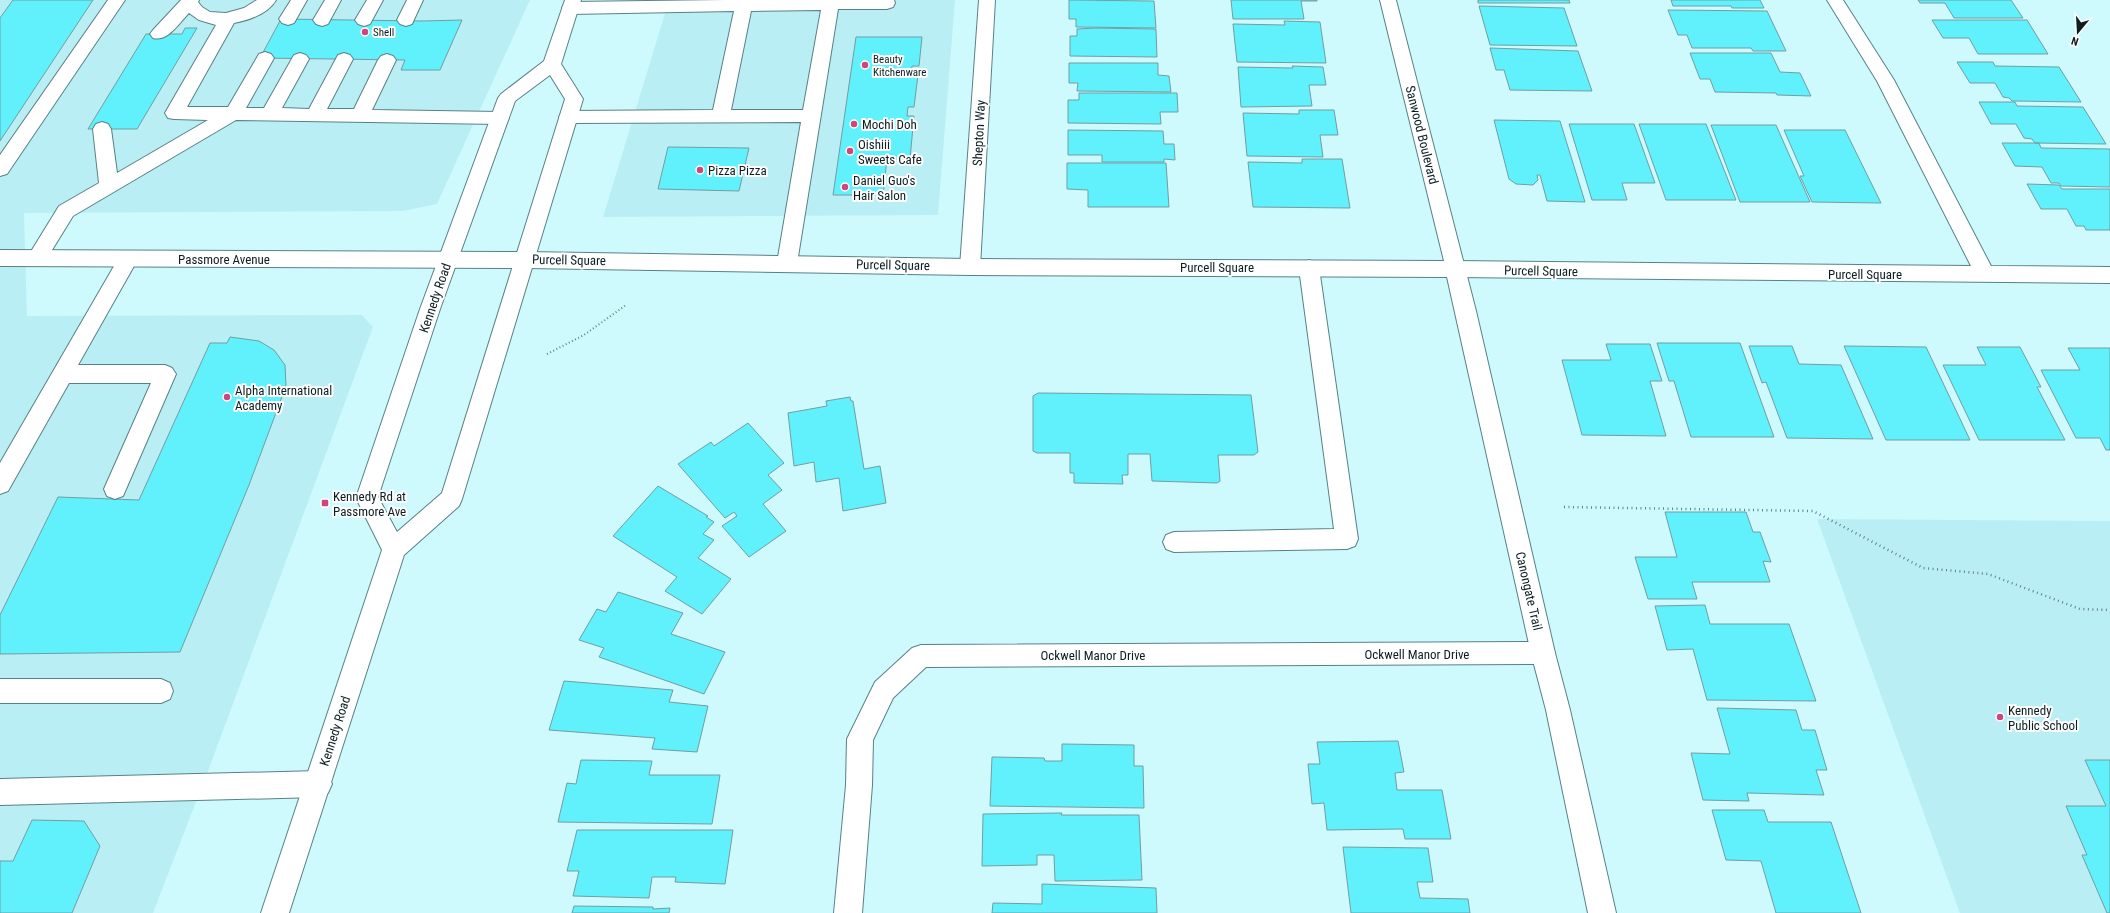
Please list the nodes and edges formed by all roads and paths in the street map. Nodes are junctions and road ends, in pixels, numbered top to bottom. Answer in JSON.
{"nodes":[{"id":1,"x":117,"y":0,"type":"edge"},
{"id":2,"x":268,"y":0,"type":"edge"},
{"id":3,"x":299,"y":0,"type":"edge"},
{"id":4,"x":333,"y":0,"type":"edge"},
{"id":5,"x":375,"y":0,"type":"edge"},
{"id":6,"x":415,"y":0,"type":"edge"},
{"id":7,"x":986,"y":0,"type":"edge"},
{"id":8,"x":1388,"y":0,"type":"edge"},
{"id":9,"x":1835,"y":0,"type":"edge"},
{"id":10,"x":191,"y":1,"type":"edge"},
{"id":11,"x":887,"y":3,"type":"dead end"},
{"id":12,"x":572,"y":4,"type":"edge"},
{"id":13,"x":830,"y":4,"type":"junction"},
{"id":14,"x":744,"y":5,"type":"junction"},
{"id":15,"x":228,"y":18,"type":"junction"},
{"id":16,"x":288,"y":19,"type":"dead end"},
{"id":17,"x":322,"y":20,"type":"dead end"},
{"id":18,"x":364,"y":20,"type":"dead end"},
{"id":19,"x":406,"y":20,"type":"dead end"},
{"id":20,"x":159,"y":34,"type":"dead end"},
{"id":21,"x":265,"y":58,"type":"dead end"},
{"id":22,"x":300,"y":59,"type":"dead end"},
{"id":23,"x":344,"y":60,"type":"dead end"},
{"id":24,"x":386,"y":60,"type":"dead end"},
{"id":25,"x":552,"y":64,"type":"junction"},
{"id":26,"x":233,"y":114,"type":"junction"},
{"id":27,"x":270,"y":114,"type":"junction"},
{"id":28,"x":315,"y":115,"type":"junction"},
{"id":29,"x":360,"y":115,"type":"junction"},
{"id":30,"x":721,"y":116,"type":"junction"},
{"id":31,"x":812,"y":116,"type":"junction"},
{"id":32,"x":568,"y":117,"type":"junction"},
{"id":33,"x":500,"y":118,"type":"junction"},
{"id":34,"x":102,"y":129,"type":"dead end"},
{"id":35,"x":0,"y":169,"type":"edge"},
{"id":36,"x":109,"y":184,"type":"junction"},
{"id":37,"x":0,"y":258,"type":"edge"},
{"id":38,"x":37,"y":258,"type":"junction"},
{"id":39,"x":128,"y":258,"type":"junction"},
{"id":40,"x":448,"y":260,"type":"junction"},
{"id":41,"x":526,"y":260,"type":"junction"},
{"id":42,"x":787,"y":263,"type":"junction"},
{"id":43,"x":970,"y":267,"type":"junction"},
{"id":44,"x":1309,"y":268,"type":"junction"},
{"id":45,"x":1456,"y":269,"type":"junction"},
{"id":46,"x":1985,"y":274,"type":"junction"},
{"id":47,"x":2110,"y":275,"type":"edge"},
{"id":48,"x":626,"y":305,"type":"dead end"},
{"id":49,"x":547,"y":354,"type":"dead end"},
{"id":50,"x":63,"y":374,"type":"junction"},
{"id":51,"x":0,"y":484,"type":"edge"},
{"id":52,"x":115,"y":489,"type":"dead end"},
{"id":53,"x":1564,"y":506,"type":"dead end"},
{"id":54,"x":1174,"y":542,"type":"dead end"},
{"id":55,"x":394,"y":549,"type":"junction"},
{"id":56,"x":2110,"y":610,"type":"edge"},
{"id":57,"x":1543,"y":653,"type":"junction"},
{"id":58,"x":0,"y":691,"type":"edge"},
{"id":59,"x":161,"y":691,"type":"dead end"},
{"id":60,"x":318,"y":784,"type":"junction"},
{"id":61,"x":0,"y":792,"type":"edge"},
{"id":62,"x":276,"y":913,"type":"edge"},
{"id":63,"x":848,"y":913,"type":"edge"},
{"id":64,"x":1602,"y":913,"type":"edge"}],
"edges":[{"from":1,"to":35,"type":"street"},
{"from":2,"to":15,"type":"street"},
{"from":3,"to":16,"type":"street"},
{"from":4,"to":17,"type":"street"},
{"from":5,"to":18,"type":"street"},
{"from":6,"to":19,"type":"street"},
{"from":7,"to":43,"type":"street","name":"Shepton Way"},
{"from":8,"to":45,"type":"street","name":"Sanwood Boulevard"},
{"from":9,"to":46,"type":"street"},
{"from":10,"to":15,"type":"street"},
{"from":10,"to":20,"type":"street"},
{"from":11,"to":13,"type":"street"},
{"from":12,"to":14,"type":"street"},
{"from":12,"to":25,"type":"street"},
{"from":13,"to":14,"type":"street"},
{"from":13,"to":31,"type":"street"},
{"from":14,"to":30,"type":"street"},
{"from":15,"to":26,"type":"street"},
{"from":21,"to":26,"type":"street"},
{"from":22,"to":27,"type":"street"},
{"from":23,"to":28,"type":"street"},
{"from":24,"to":29,"type":"street"},
{"from":25,"to":32,"type":"street"},
{"from":25,"to":33,"type":"street","name":"Kennedy Road"},
{"from":26,"to":27,"type":"street"},
{"from":26,"to":36,"type":"street"},
{"from":27,"to":28,"type":"street"},
{"from":28,"to":29,"type":"street"},
{"from":29,"to":33,"type":"street"},
{"from":30,"to":31,"type":"street"},
{"from":30,"to":32,"type":"street"},
{"from":31,"to":42,"type":"street"},
{"from":32,"to":41,"type":"street"},
{"from":33,"to":40,"type":"street","name":"Kennedy Road"},
{"from":34,"to":36,"type":"street"},
{"from":36,"to":38,"type":"street"},
{"from":37,"to":38,"type":"street","name":"Passmore Avenue"},
{"from":38,"to":39,"type":"street","name":"Passmore Avenue"},
{"from":39,"to":40,"type":"street","name":"Passmore Avenue"},
{"from":39,"to":50,"type":"street"},
{"from":40,"to":41,"type":"street","name":"Purcell Square"},
{"from":40,"to":55,"type":"street","name":"Kennedy Road"},
{"from":41,"to":42,"type":"street","name":"Purcell Square"},
{"from":41,"to":55,"type":"street"},
{"from":42,"to":43,"type":"street","name":"Purcell Square"},
{"from":43,"to":44,"type":"street","name":"Purcell Square"},
{"from":44,"to":45,"type":"street","name":"Purcell Square"},
{"from":44,"to":54,"type":"street"},
{"from":45,"to":46,"type":"street","name":"Purcell Square"},
{"from":45,"to":57,"type":"street","name":"Canongate Trail"},
{"from":46,"to":47,"type":"street","name":"Purcell Square"},
{"from":48,"to":49,"type":"path"},
{"from":50,"to":51,"type":"street"},
{"from":50,"to":52,"type":"street"},
{"from":53,"to":56,"type":"path"},
{"from":55,"to":60,"type":"street","name":"Kennedy Road"},
{"from":57,"to":63,"type":"street","name":"Ockwell Manor Drive"},
{"from":57,"to":64,"type":"street","name":"Canongate Trail"},
{"from":58,"to":59,"type":"street"},
{"from":60,"to":61,"type":"street"},
{"from":60,"to":62,"type":"street","name":"Kennedy Road"}]}
